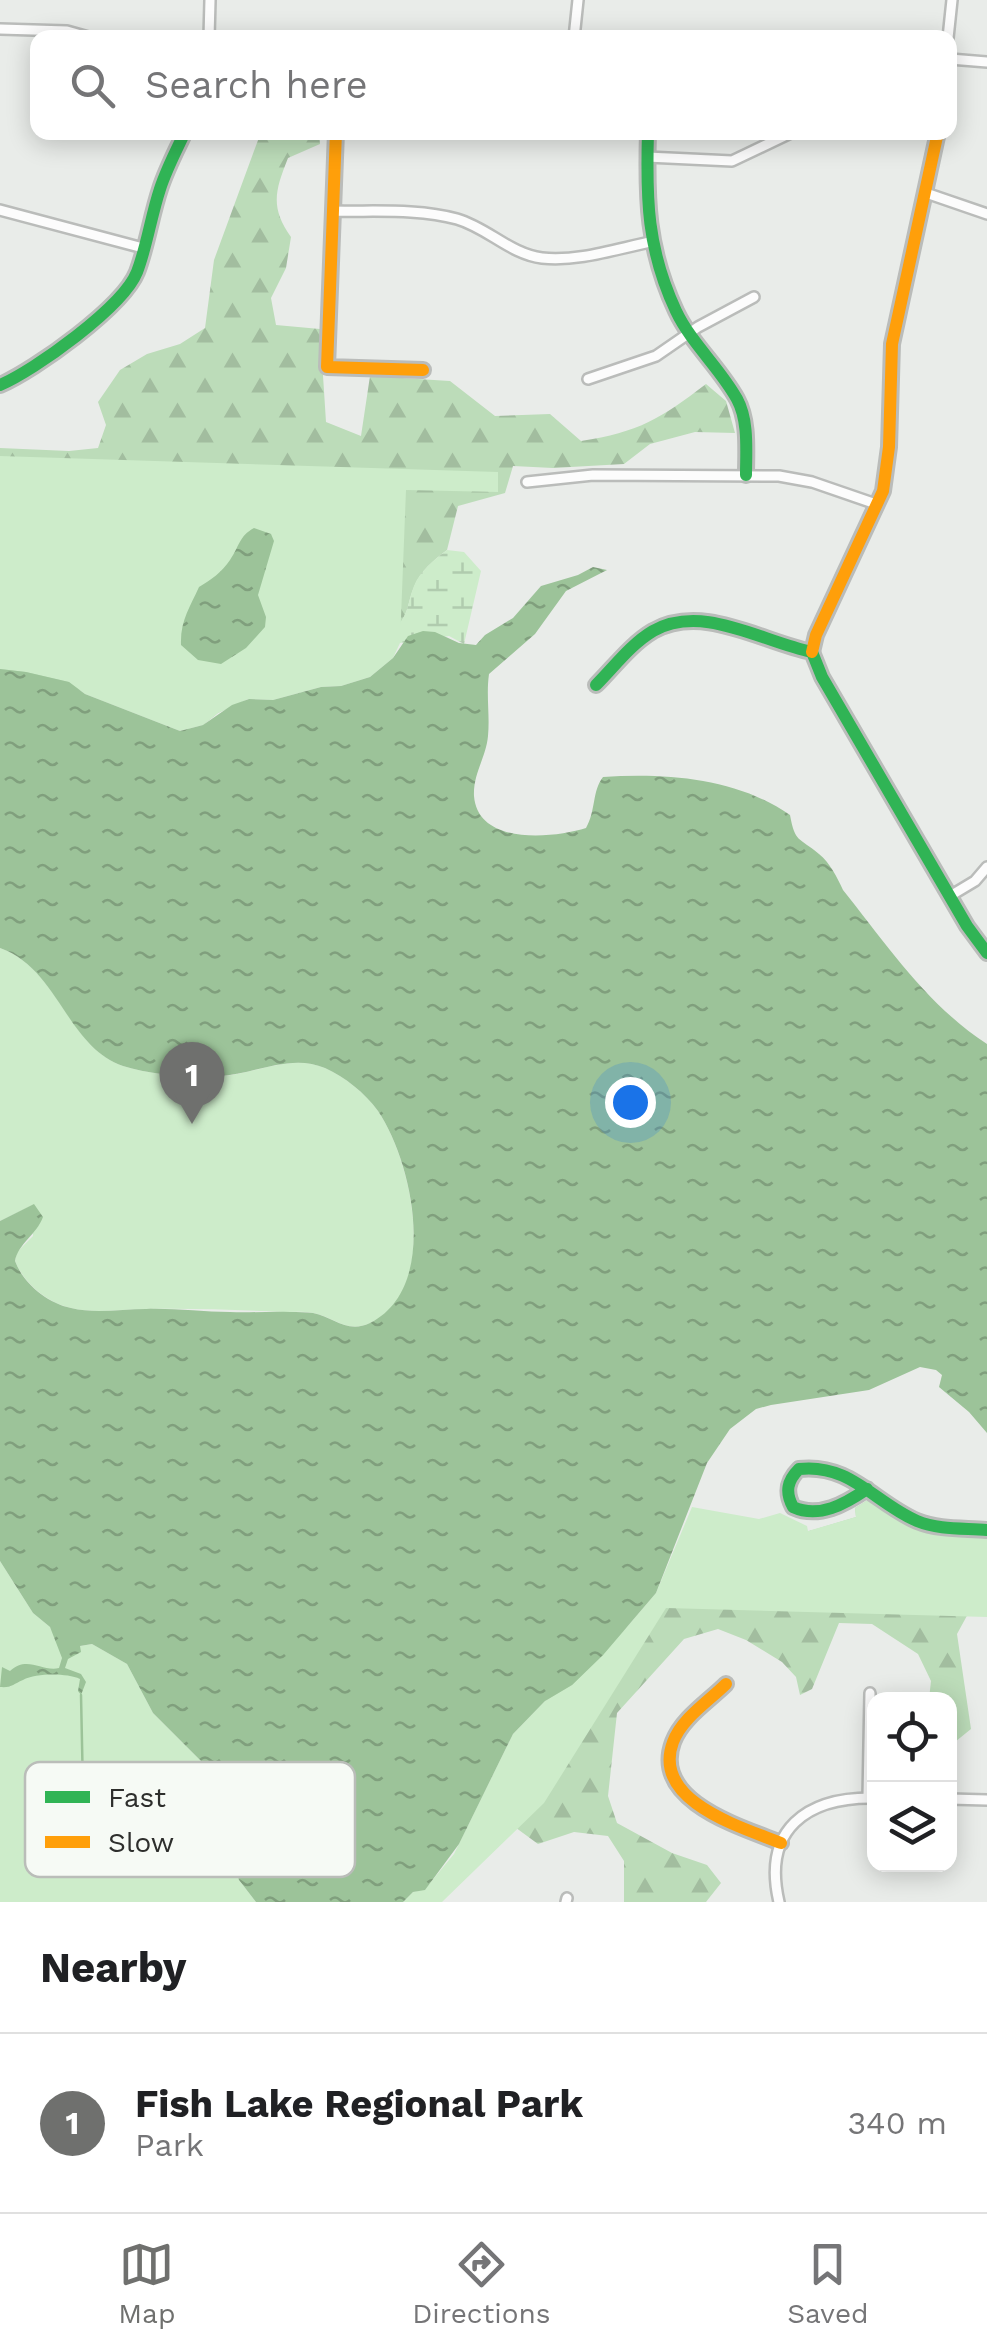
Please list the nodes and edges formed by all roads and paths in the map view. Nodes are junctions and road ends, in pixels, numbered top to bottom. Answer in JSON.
{"nodes":[{"id":1,"x":210,"y":0,"type":"edge"},
{"id":2,"x":578,"y":0,"type":"edge"},
{"id":3,"x":952,"y":0,"type":"edge"},
{"id":4,"x":0,"y":29,"type":"edge"},
{"id":5,"x":34,"y":30,"type":"edge"},
{"id":6,"x":208,"y":30,"type":"edge"},
{"id":7,"x":575,"y":30,"type":"edge"},
{"id":8,"x":949,"y":30,"type":"edge"},
{"id":9,"x":957,"y":60,"type":"edge"},
{"id":10,"x":987,"y":62,"type":"edge"},
{"id":11,"x":181,"y":140,"type":"edge"},
{"id":12,"x":336,"y":140,"type":"edge"},
{"id":13,"x":648,"y":140,"type":"edge"},
{"id":14,"x":776,"y":140,"type":"edge"},
{"id":15,"x":936,"y":140,"type":"edge"},
{"id":16,"x":648,"y":157,"type":"junction"},
{"id":17,"x":926,"y":192,"type":"junction"},
{"id":18,"x":0,"y":210,"type":"edge"},
{"id":19,"x":332,"y":211,"type":"junction"},
{"id":20,"x":987,"y":214,"type":"edge"},
{"id":21,"x":650,"y":242,"type":"junction"},
{"id":22,"x":143,"y":248,"type":"junction"},
{"id":23,"x":754,"y":297,"type":"dead end"},
{"id":24,"x":689,"y":333,"type":"junction"},
{"id":25,"x":422,"y":370,"type":"dead end"},
{"id":26,"x":588,"y":379,"type":"dead end"},
{"id":27,"x":0,"y":385,"type":"edge"},
{"id":28,"x":746,"y":475,"type":"junction"},
{"id":29,"x":527,"y":482,"type":"dead end"},
{"id":30,"x":876,"y":504,"type":"junction"},
{"id":31,"x":812,"y":652,"type":"junction"},
{"id":32,"x":596,"y":685,"type":"dead end"},
{"id":33,"x":987,"y":867,"type":"edge"},
{"id":34,"x":950,"y":896,"type":"junction"},
{"id":35,"x":987,"y":953,"type":"edge"},
{"id":36,"x":866,"y":1489,"type":"junction"},
{"id":37,"x":987,"y":1530,"type":"edge"},
{"id":38,"x":726,"y":1684,"type":"dead end"},
{"id":39,"x":867,"y":1798,"type":"edge"},
{"id":40,"x":957,"y":1799,"type":"edge"},
{"id":41,"x":987,"y":1800,"type":"edge"},
{"id":42,"x":781,"y":1843,"type":"junction"},
{"id":43,"x":779,"y":1902,"type":"edge"}],
"edges":[{"from":1,"to":6,"type":"street"},
{"from":2,"to":7,"type":"street"},
{"from":3,"to":8,"type":"street"},
{"from":4,"to":5,"type":"street"},
{"from":9,"to":10,"type":"street"},
{"from":11,"to":22,"type":"street"},
{"from":12,"to":19,"type":"street"},
{"from":13,"to":16,"type":"street"},
{"from":14,"to":16,"type":"street"},
{"from":15,"to":17,"type":"street"},
{"from":16,"to":21,"type":"street"},
{"from":17,"to":20,"type":"street"},
{"from":17,"to":30,"type":"street"},
{"from":18,"to":22,"type":"street"},
{"from":19,"to":21,"type":"street"},
{"from":19,"to":25,"type":"street"},
{"from":21,"to":24,"type":"street"},
{"from":22,"to":27,"type":"street"},
{"from":23,"to":24,"type":"street"},
{"from":24,"to":26,"type":"street"},
{"from":24,"to":28,"type":"street"},
{"from":28,"to":29,"type":"street"},
{"from":28,"to":30,"type":"street"},
{"from":30,"to":31,"type":"street"},
{"from":31,"to":32,"type":"street"},
{"from":31,"to":34,"type":"street"},
{"from":33,"to":34,"type":"street"},
{"from":34,"to":35,"type":"street"},
{"from":36,"to":36,"type":"street"},
{"from":36,"to":37,"type":"street"},
{"from":38,"to":42,"type":"street"},
{"from":39,"to":42,"type":"street"},
{"from":40,"to":41,"type":"street"},
{"from":42,"to":43,"type":"street"}]}
